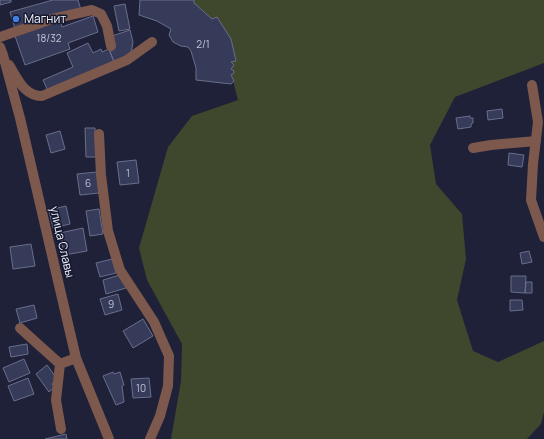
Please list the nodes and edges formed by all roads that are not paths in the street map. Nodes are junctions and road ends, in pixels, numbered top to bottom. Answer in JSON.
{"nodes":[{"id":1,"x":0,"y":36,"type":"edge"},
{"id":2,"x":152,"y":42,"type":"dead end"},
{"id":3,"x":111,"y":46,"type":"dead end"},
{"id":4,"x":2,"y":51,"type":"edge"},
{"id":5,"x":532,"y":85,"type":"dead end"},
{"id":6,"x":99,"y":134,"type":"dead end"},
{"id":7,"x":536,"y":141,"type":"junction"},
{"id":8,"x":473,"y":148,"type":"dead end"},
{"id":9,"x":544,"y":237,"type":"edge"},
{"id":10,"x":20,"y":328,"type":"dead end"},
{"id":11,"x":76,"y":358,"type":"junction"},
{"id":12,"x":60,"y":364,"type":"junction"},
{"id":13,"x":61,"y":429,"type":"dead end"},
{"id":14,"x":109,"y":439,"type":"edge"},
{"id":15,"x":150,"y":439,"type":"edge"}],
"edges":[{"from":1,"to":3,"type":"street"},
{"from":2,"to":4,"type":"street"},
{"from":4,"to":11,"type":"street","name":"улица Славы"},
{"from":5,"to":7,"type":"street"},
{"from":6,"to":15,"type":"street"},
{"from":7,"to":8,"type":"street"},
{"from":7,"to":9,"type":"street"},
{"from":10,"to":12,"type":"street"},
{"from":11,"to":12,"type":"street"},
{"from":11,"to":14,"type":"street","name":"улица Славы"},
{"from":12,"to":13,"type":"street"}]}
